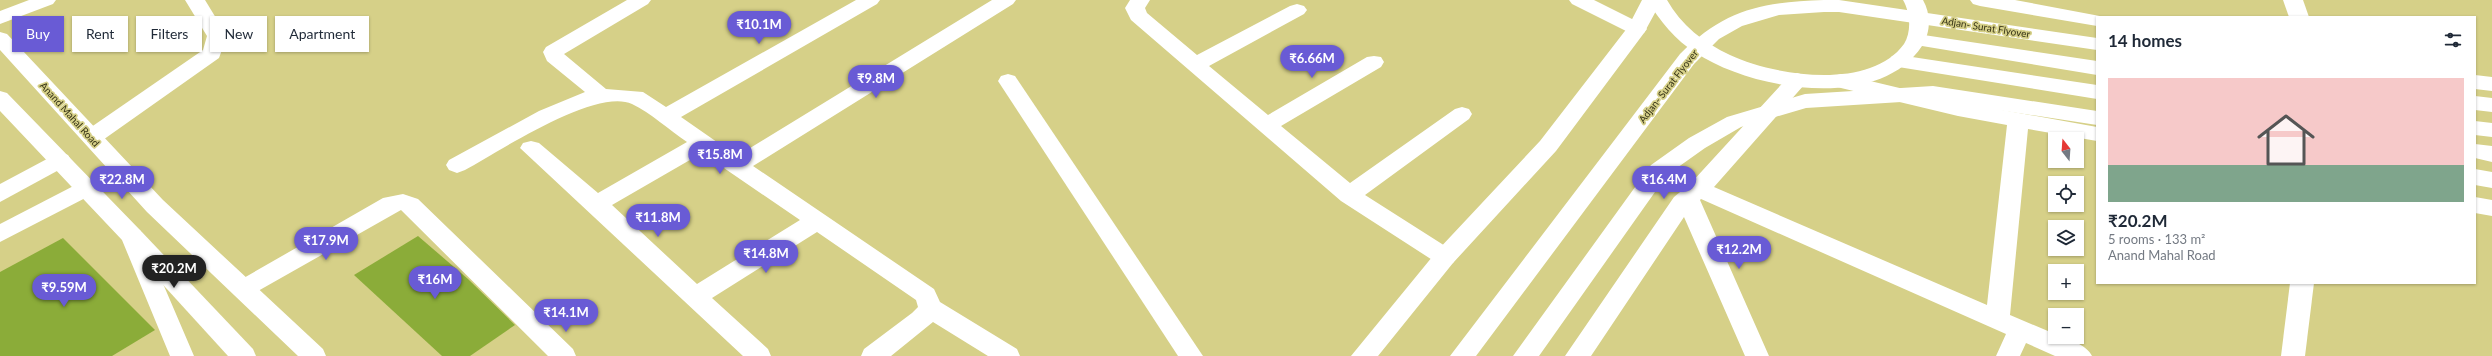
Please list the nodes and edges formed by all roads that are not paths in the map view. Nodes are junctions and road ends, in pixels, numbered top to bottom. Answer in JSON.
{"nodes":[{"id":1,"x":46,"y":0,"type":"edge"},
{"id":2,"x":195,"y":0,"type":"edge"},
{"id":3,"x":641,"y":0,"type":"edge"},
{"id":4,"x":868,"y":0,"type":"edge"},
{"id":5,"x":1006,"y":0,"type":"edge"},
{"id":6,"x":1140,"y":0,"type":"edge"},
{"id":7,"x":1579,"y":0,"type":"edge"},
{"id":8,"x":1652,"y":0,"type":"edge"},
{"id":9,"x":1657,"y":0,"type":"edge"},
{"id":10,"x":1913,"y":0,"type":"edge"},
{"id":11,"x":1980,"y":0,"type":"edge"},
{"id":12,"x":2293,"y":0,"type":"edge"},
{"id":13,"x":1297,"y":10,"type":"dead end"},
{"id":14,"x":2299,"y":16,"type":"edge"},
{"id":15,"x":0,"y":18,"type":"edge"},
{"id":16,"x":2096,"y":20,"type":"edge"},
{"id":17,"x":1637,"y":30,"type":"junction"},
{"id":18,"x":0,"y":38,"type":"edge"},
{"id":19,"x":1917,"y":40,"type":"junction"},
{"id":20,"x":2096,"y":44,"type":"edge"},
{"id":21,"x":1374,"y":62,"type":"dead end"},
{"id":22,"x":1899,"y":62,"type":"junction"},
{"id":23,"x":1195,"y":65,"type":"junction"},
{"id":24,"x":2096,"y":68,"type":"edge"},
{"id":25,"x":1797,"y":80,"type":"junction"},
{"id":26,"x":1008,"y":81,"type":"dead end"},
{"id":27,"x":1841,"y":81,"type":"junction"},
{"id":28,"x":2476,"y":82,"type":"edge"},
{"id":29,"x":2492,"y":84,"type":"edge"},
{"id":30,"x":2096,"y":92,"type":"edge"},
{"id":31,"x":601,"y":94,"type":"junction"},
{"id":32,"x":0,"y":98,"type":"edge"},
{"id":33,"x":2476,"y":103,"type":"edge"},
{"id":34,"x":2492,"y":105,"type":"edge"},
{"id":35,"x":1462,"y":114,"type":"dead end"},
{"id":36,"x":665,"y":117,"type":"junction"},
{"id":37,"x":2096,"y":118,"type":"edge"},
{"id":38,"x":2018,"y":120,"type":"junction"},
{"id":39,"x":1267,"y":125,"type":"junction"},
{"id":40,"x":2476,"y":128,"type":"edge"},
{"id":41,"x":2492,"y":130,"type":"edge"},
{"id":42,"x":2096,"y":134,"type":"edge"},
{"id":43,"x":92,"y":137,"type":"junction"},
{"id":44,"x":702,"y":143,"type":"junction"},
{"id":45,"x":531,"y":148,"type":"dead end"},
{"id":46,"x":2476,"y":152,"type":"edge"},
{"id":47,"x":2492,"y":154,"type":"edge"},
{"id":48,"x":65,"y":164,"type":"junction"},
{"id":49,"x":457,"y":165,"type":"dead end"},
{"id":50,"x":737,"y":166,"type":"junction"},
{"id":51,"x":2476,"y":177,"type":"edge"},
{"id":52,"x":2492,"y":180,"type":"edge"},
{"id":53,"x":87,"y":187,"type":"junction"},
{"id":54,"x":0,"y":194,"type":"edge"},
{"id":55,"x":1693,"y":194,"type":"junction"},
{"id":56,"x":1350,"y":195,"type":"junction"},
{"id":57,"x":596,"y":204,"type":"junction"},
{"id":58,"x":2476,"y":205,"type":"edge"},
{"id":59,"x":2492,"y":208,"type":"edge"},
{"id":60,"x":817,"y":221,"type":"junction"},
{"id":61,"x":0,"y":234,"type":"edge"},
{"id":62,"x":132,"y":236,"type":"junction"},
{"id":63,"x":1445,"y":257,"type":"junction"},
{"id":64,"x":2302,"y":284,"type":"edge"},
{"id":65,"x":243,"y":289,"type":"junction"},
{"id":66,"x":696,"y":296,"type":"junction"},
{"id":67,"x":930,"y":308,"type":"junction"},
{"id":68,"x":1997,"y":320,"type":"junction"},
{"id":69,"x":2020,"y":330,"type":"junction"},
{"id":70,"x":182,"y":356,"type":"edge"},
{"id":71,"x":244,"y":356,"type":"edge"},
{"id":72,"x":314,"y":356,"type":"edge"},
{"id":73,"x":564,"y":356,"type":"edge"},
{"id":74,"x":759,"y":356,"type":"edge"},
{"id":75,"x":873,"y":356,"type":"edge"},
{"id":76,"x":1008,"y":356,"type":"edge"},
{"id":77,"x":1191,"y":356,"type":"edge"},
{"id":78,"x":1363,"y":356,"type":"edge"},
{"id":79,"x":1462,"y":356,"type":"edge"},
{"id":80,"x":1525,"y":356,"type":"edge"},
{"id":81,"x":1577,"y":356,"type":"edge"},
{"id":82,"x":1757,"y":356,"type":"edge"},
{"id":83,"x":2008,"y":356,"type":"edge"},
{"id":84,"x":2080,"y":356,"type":"edge"},
{"id":85,"x":2293,"y":356,"type":"edge"}],
"edges":[{"from":1,"to":15,"type":"main road"},
{"from":2,"to":43,"type":"main road"},
{"from":3,"to":31,"type":"main road"},
{"from":4,"to":36,"type":"main road"},
{"from":5,"to":50,"type":"main road"},
{"from":6,"to":23,"type":"main road"},
{"from":7,"to":17,"type":"main road"},
{"from":8,"to":17,"type":"main road"},
{"from":9,"to":25,"type":"main road"},
{"from":10,"to":19,"type":"main road"},
{"from":11,"to":16,"type":"main road"},
{"from":12,"to":14,"type":"main road"},
{"from":13,"to":23,"type":"main road"},
{"from":17,"to":63,"type":"main road"},
{"from":18,"to":43,"type":"main road","name":"Anand Mahal Road"},
{"from":19,"to":22,"type":"main road"},
{"from":19,"to":24,"type":"main road"},
{"from":20,"to":79,"type":"main road","name":"Adjan- Surat Flyover"},
{"from":21,"to":39,"type":"main road"},
{"from":22,"to":27,"type":"main road"},
{"from":22,"to":30,"type":"main road"},
{"from":23,"to":39,"type":"main road"},
{"from":25,"to":27,"type":"main road"},
{"from":25,"to":55,"type":"main road"},
{"from":26,"to":77,"type":"main road"},
{"from":27,"to":38,"type":"main road"},
{"from":28,"to":29,"type":"main road"},
{"from":31,"to":36,"type":"main road"},
{"from":31,"to":49,"type":"main road"},
{"from":32,"to":48,"type":"main road"},
{"from":33,"to":34,"type":"main road"},
{"from":35,"to":56,"type":"main road"},
{"from":36,"to":44,"type":"main road"},
{"from":37,"to":80,"type":"main road"},
{"from":38,"to":42,"type":"main road"},
{"from":38,"to":68,"type":"main road"},
{"from":39,"to":56,"type":"main road"},
{"from":40,"to":41,"type":"main road"},
{"from":43,"to":65,"type":"main road","name":"Anand Mahal Road"},
{"from":44,"to":50,"type":"main road"},
{"from":44,"to":57,"type":"main road"},
{"from":45,"to":57,"type":"main road"},
{"from":46,"to":47,"type":"main road"},
{"from":48,"to":53,"type":"main road"},
{"from":48,"to":54,"type":"main road"},
{"from":50,"to":60,"type":"main road"},
{"from":51,"to":52,"type":"main road"},
{"from":53,"to":61,"type":"main road"},
{"from":53,"to":62,"type":"main road"},
{"from":55,"to":68,"type":"main road"},
{"from":55,"to":81,"type":"main road"},
{"from":55,"to":82,"type":"main road"},
{"from":56,"to":63,"type":"main road"},
{"from":57,"to":66,"type":"main road"},
{"from":58,"to":59,"type":"main road"},
{"from":60,"to":66,"type":"main road"},
{"from":60,"to":67,"type":"main road"},
{"from":62,"to":70,"type":"main road"},
{"from":62,"to":71,"type":"main road"},
{"from":63,"to":78,"type":"main road"},
{"from":64,"to":85,"type":"main road"},
{"from":65,"to":72,"type":"main road","name":"Anand Mahal Road"},
{"from":65,"to":73,"type":"main road"},
{"from":66,"to":74,"type":"main road"},
{"from":67,"to":75,"type":"main road"},
{"from":67,"to":76,"type":"main road"},
{"from":68,"to":69,"type":"main road"},
{"from":69,"to":83,"type":"main road"},
{"from":69,"to":84,"type":"main road"}]}
